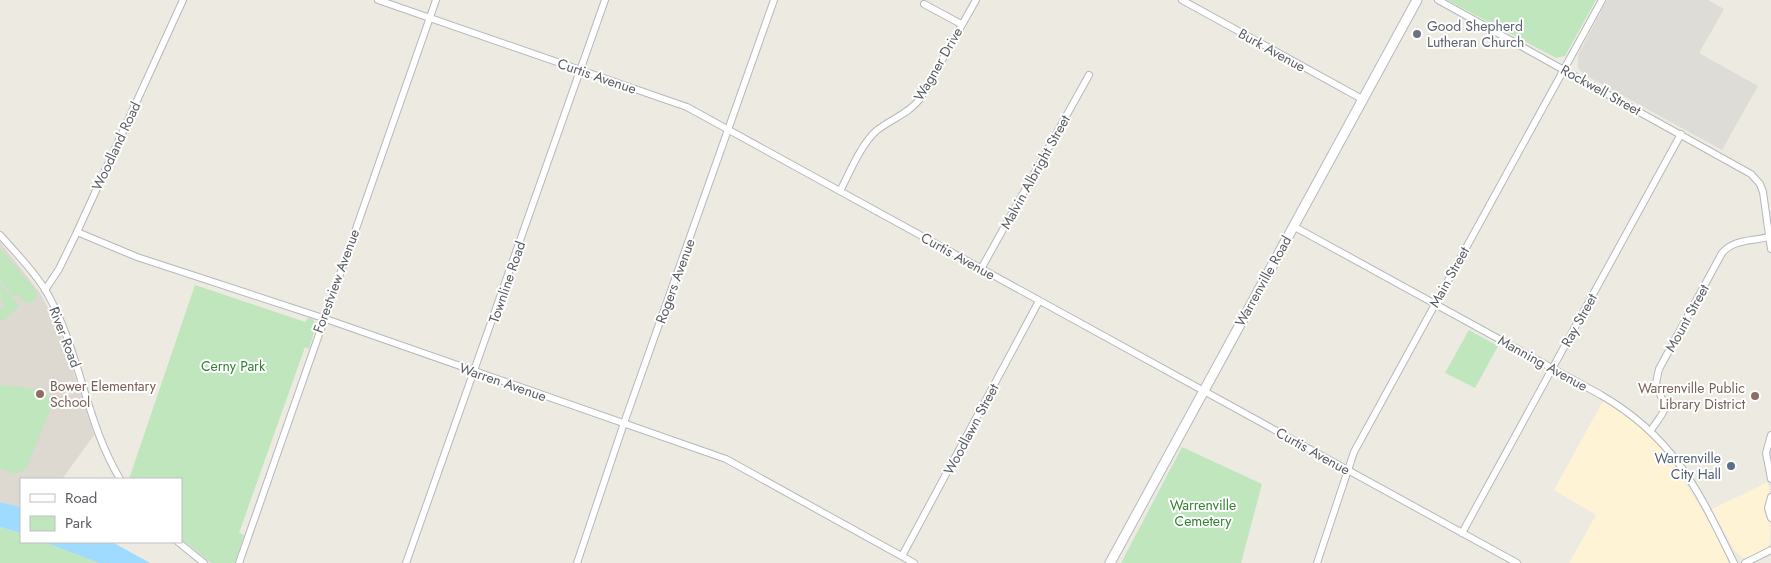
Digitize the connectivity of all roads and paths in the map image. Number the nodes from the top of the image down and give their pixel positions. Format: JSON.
{"nodes":[{"id":1,"x":183,"y":0,"type":"edge"},
{"id":2,"x":378,"y":0,"type":"edge"},
{"id":3,"x":436,"y":0,"type":"edge"},
{"id":4,"x":605,"y":0,"type":"edge"},
{"id":5,"x":774,"y":0,"type":"edge"},
{"id":6,"x":976,"y":0,"type":"edge"},
{"id":7,"x":1182,"y":0,"type":"edge"},
{"id":8,"x":1417,"y":0,"type":"edge"},
{"id":9,"x":1438,"y":0,"type":"edge"},
{"id":10,"x":1602,"y":0,"type":"edge"},
{"id":11,"x":924,"y":4,"type":"dead end"},
{"id":12,"x":430,"y":18,"type":"junction"},
{"id":13,"x":962,"y":24,"type":"junction"},
{"id":14,"x":1563,"y":69,"type":"junction"},
{"id":15,"x":581,"y":70,"type":"junction"},
{"id":16,"x":1090,"y":75,"type":"dead end"},
{"id":17,"x":1362,"y":100,"type":"junction"},
{"id":18,"x":729,"y":130,"type":"junction"},
{"id":19,"x":1681,"y":134,"type":"junction"},
{"id":20,"x":840,"y":191,"type":"junction"},
{"id":21,"x":1293,"y":226,"type":"junction"},
{"id":22,"x":77,"y":232,"type":"junction"},
{"id":23,"x":0,"y":234,"type":"edge"},
{"id":24,"x":1770,"y":237,"type":"edge"},
{"id":25,"x":1771,"y":248,"type":"edge"},
{"id":26,"x":981,"y":269,"type":"junction"},
{"id":27,"x":45,"y":290,"type":"junction"},
{"id":28,"x":1039,"y":301,"type":"junction"},
{"id":29,"x":1434,"y":304,"type":"junction"},
{"id":30,"x":323,"y":318,"type":"junction"},
{"id":31,"x":1552,"y":368,"type":"junction"},
{"id":32,"x":475,"y":372,"type":"junction"},
{"id":33,"x":1203,"y":391,"type":"junction"},
{"id":34,"x":624,"y":424,"type":"junction"},
{"id":35,"x":1651,"y":430,"type":"junction"},
{"id":36,"x":1771,"y":435,"type":"edge"},
{"id":37,"x":1347,"y":469,"type":"junction"},
{"id":38,"x":119,"y":478,"type":"edge"},
{"id":39,"x":1771,"y":479,"type":"edge"},
{"id":40,"x":1770,"y":501,"type":"edge"},
{"id":41,"x":1771,"y":518,"type":"edge"},
{"id":42,"x":1462,"y":533,"type":"junction"},
{"id":43,"x":179,"y":543,"type":"edge"},
{"id":44,"x":1771,"y":544,"type":"edge"},
{"id":45,"x":1770,"y":551,"type":"edge"},
{"id":46,"x":902,"y":556,"type":"junction"},
{"id":47,"x":204,"y":563,"type":"edge"},
{"id":48,"x":239,"y":563,"type":"edge"},
{"id":49,"x":406,"y":563,"type":"edge"},
{"id":50,"x":577,"y":563,"type":"edge"},
{"id":51,"x":914,"y":563,"type":"edge"},
{"id":52,"x":1110,"y":563,"type":"edge"},
{"id":53,"x":1316,"y":563,"type":"edge"},
{"id":54,"x":1517,"y":563,"type":"edge"},
{"id":55,"x":1734,"y":563,"type":"edge"},
{"id":56,"x":1745,"y":563,"type":"edge"}],
"edges":[{"from":1,"to":22,"type":"street","name":"Woodland Road"},
{"from":2,"to":12,"type":"street","name":"Curtis Avenue"},
{"from":3,"to":12,"type":"street","name":"Forestview Avenue"},
{"from":4,"to":15,"type":"street","name":"Townline Road"},
{"from":5,"to":18,"type":"street","name":"Rogers Avenue"},
{"from":6,"to":13,"type":"street","name":"Wagner Drive"},
{"from":7,"to":17,"type":"street","name":"Burk Avenue"},
{"from":8,"to":17,"type":"main road","name":"Warrenville Road"},
{"from":9,"to":14,"type":"street","name":"Rockwell Street"},
{"from":10,"to":14,"type":"street","name":"Main Street"},
{"from":11,"to":13,"type":"street"},
{"from":12,"to":15,"type":"street","name":"Curtis Avenue"},
{"from":12,"to":30,"type":"street","name":"Forestview Avenue"},
{"from":13,"to":20,"type":"street","name":"Wagner Drive"},
{"from":14,"to":19,"type":"street","name":"Rockwell Street"},
{"from":14,"to":29,"type":"street","name":"Main Street"},
{"from":15,"to":18,"type":"street","name":"Curtis Avenue"},
{"from":15,"to":32,"type":"street","name":"Townline Road"},
{"from":16,"to":26,"type":"street","name":"Malvin Albright Street"},
{"from":17,"to":21,"type":"main road","name":"Warrenville Road"},
{"from":18,"to":20,"type":"street","name":"Curtis Avenue"},
{"from":18,"to":34,"type":"street","name":"Rogers Avenue"},
{"from":19,"to":24,"type":"street","name":"Rockwell Street"},
{"from":19,"to":31,"type":"street","name":"Ray Street"},
{"from":20,"to":26,"type":"street","name":"Curtis Avenue"},
{"from":21,"to":29,"type":"street","name":"Manning Avenue"},
{"from":21,"to":33,"type":"main road","name":"Warrenville Road"},
{"from":22,"to":27,"type":"street","name":"Woodland Road"},
{"from":22,"to":30,"type":"street","name":"Warren Avenue"},
{"from":23,"to":27,"type":"street","name":"River Road"},
{"from":24,"to":25,"type":"street"},
{"from":24,"to":35,"type":"street","name":"Mount Street"},
{"from":26,"to":28,"type":"street","name":"Curtis Avenue"},
{"from":27,"to":38,"type":"street","name":"River Road"},
{"from":28,"to":33,"type":"street","name":"Curtis Avenue"},
{"from":28,"to":46,"type":"street","name":"Woodlawn Street"},
{"from":29,"to":31,"type":"street","name":"Manning Avenue"},
{"from":29,"to":37,"type":"street","name":"Main Street"},
{"from":30,"to":32,"type":"street","name":"Warren Avenue"},
{"from":30,"to":48,"type":"street","name":"Forestview Avenue"},
{"from":31,"to":35,"type":"street","name":"Manning Avenue"},
{"from":31,"to":42,"type":"street","name":"Ray Street"},
{"from":32,"to":34,"type":"street","name":"Warren Avenue"},
{"from":32,"to":49,"type":"street","name":"Townline Road"},
{"from":33,"to":37,"type":"street","name":"Curtis Avenue"},
{"from":33,"to":52,"type":"main road","name":"Warrenville Road"},
{"from":34,"to":46,"type":"street","name":"Warren Avenue"},
{"from":34,"to":50,"type":"street","name":"Rogers Avenue"},
{"from":35,"to":55,"type":"street","name":"Manning Avenue"},
{"from":36,"to":39,"type":"street"},
{"from":37,"to":42,"type":"street","name":"Curtis Avenue"},
{"from":37,"to":53,"type":"street","name":"Main Street"},
{"from":40,"to":41,"type":"street"},
{"from":42,"to":54,"type":"street","name":"Curtis Avenue"},
{"from":43,"to":47,"type":"street"},
{"from":44,"to":45,"type":"street"},
{"from":45,"to":56,"type":"street"},
{"from":46,"to":51,"type":"street","name":"Warren Avenue"}]}
